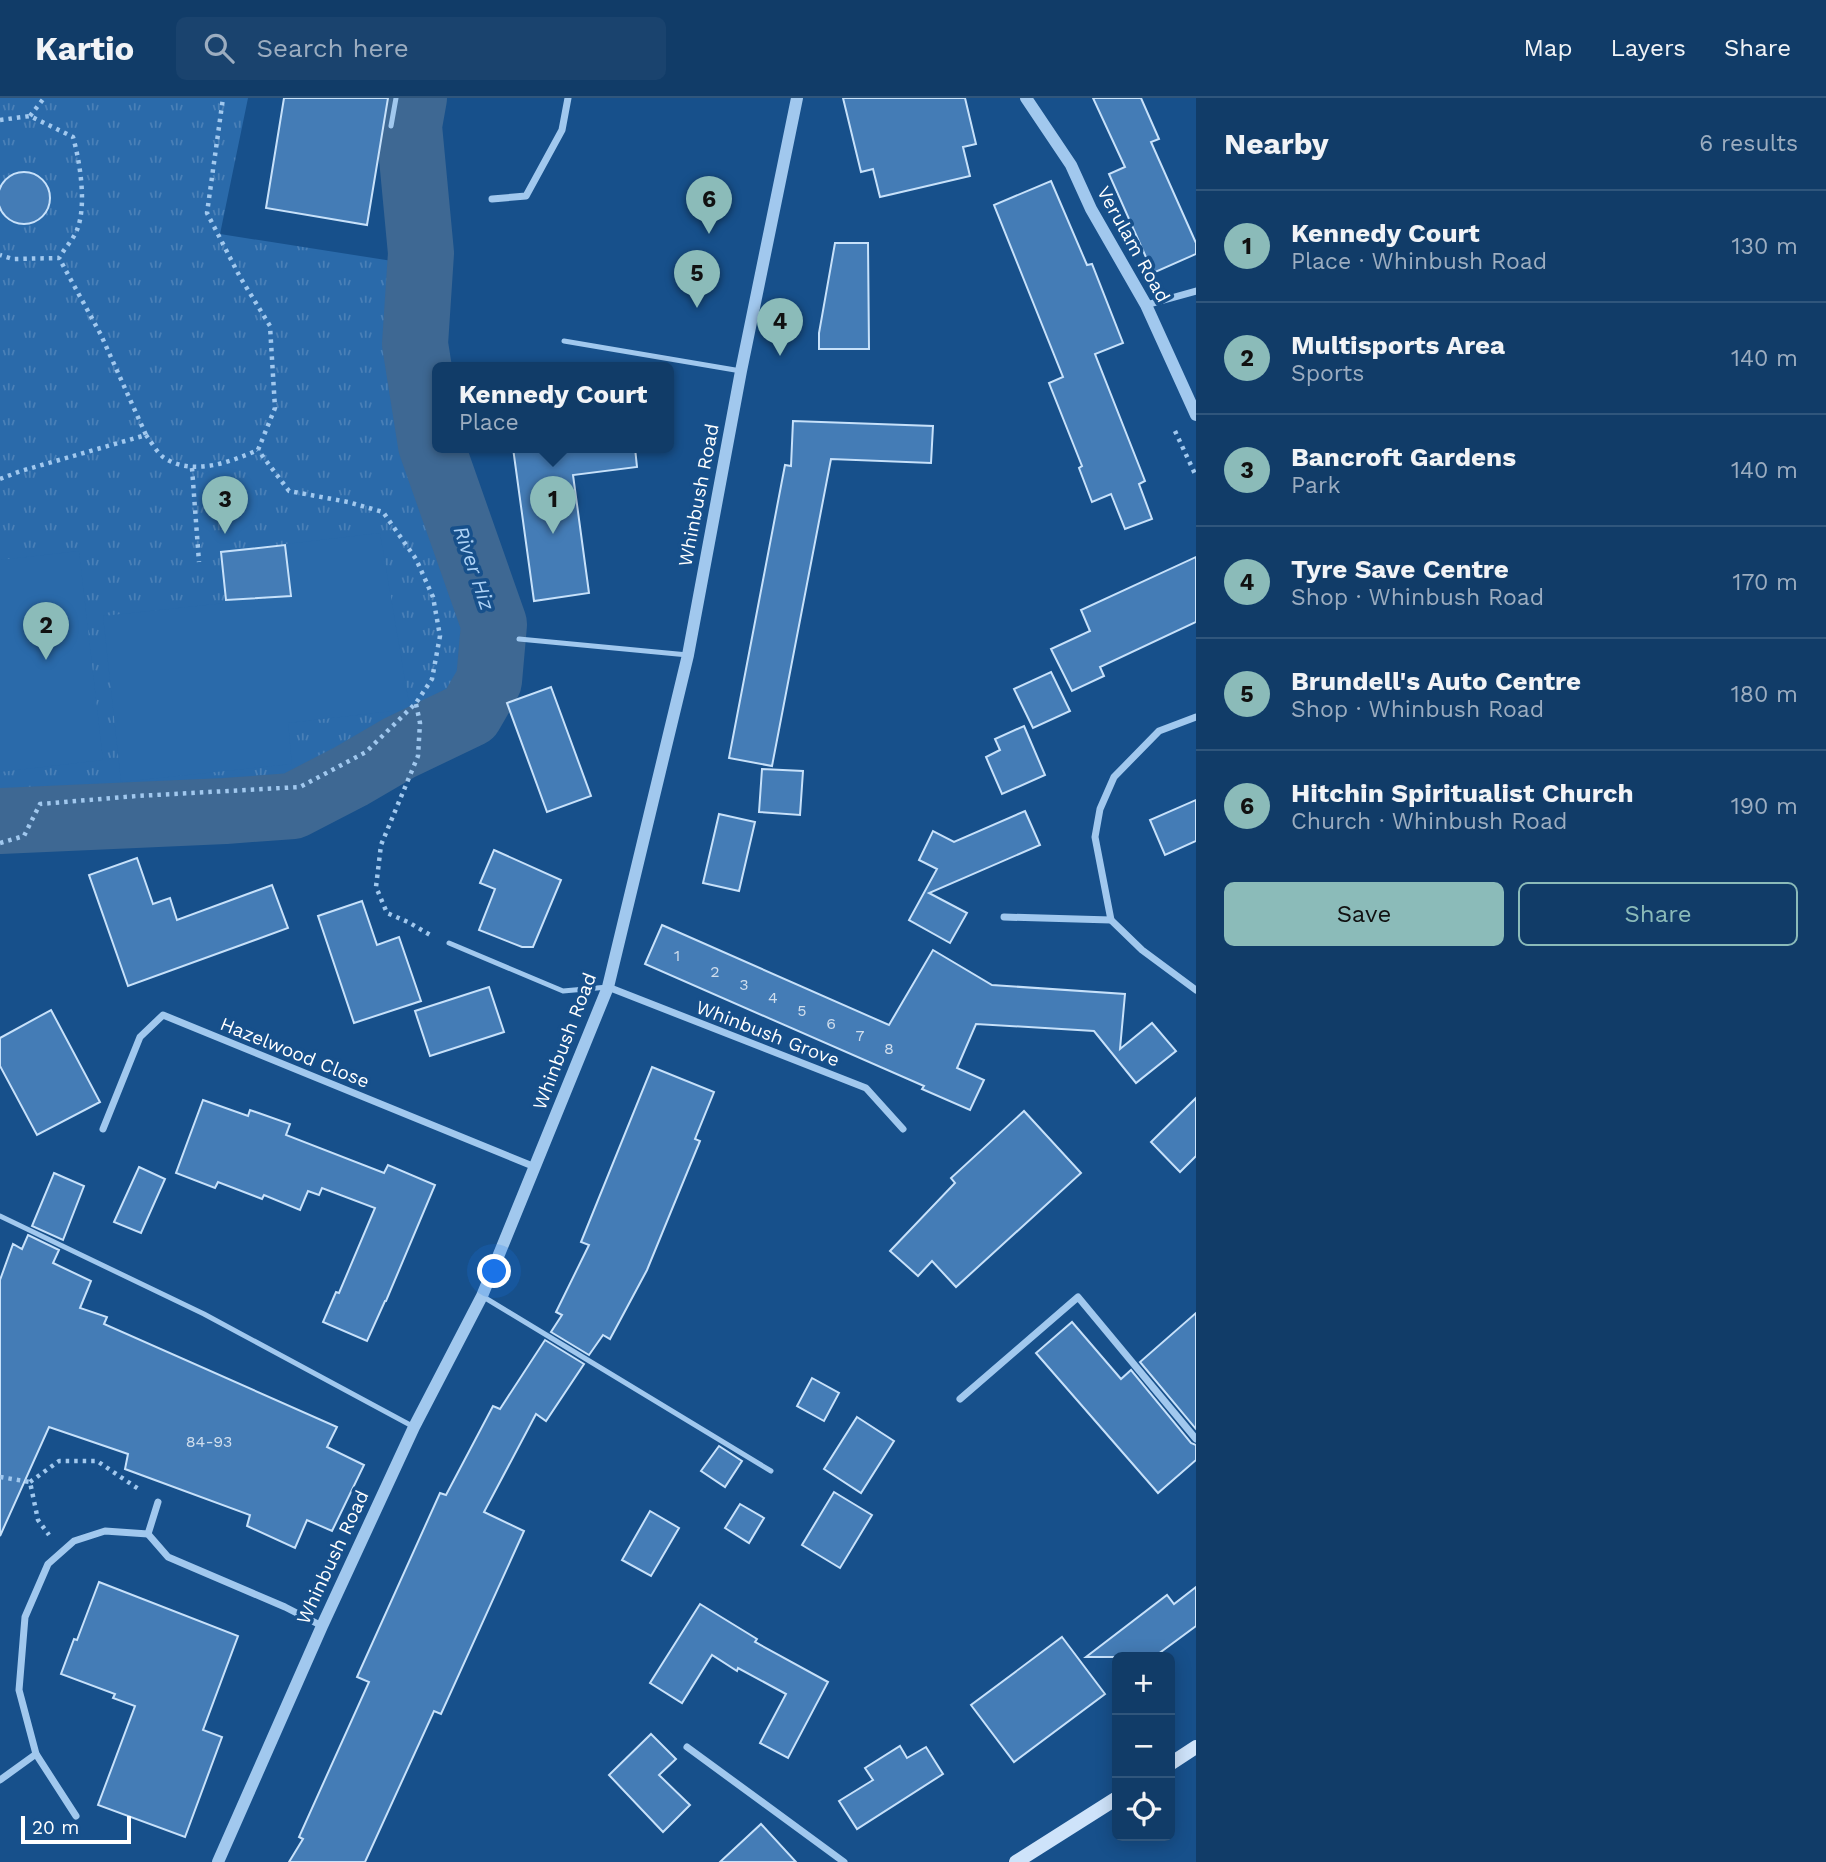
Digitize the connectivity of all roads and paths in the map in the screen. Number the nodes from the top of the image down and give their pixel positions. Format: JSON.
{"nodes":[{"id":1,"x":44,"y":98,"type":"edge"},
{"id":2,"x":223,"y":98,"type":"edge"},
{"id":3,"x":396,"y":98,"type":"edge"},
{"id":4,"x":568,"y":98,"type":"edge"},
{"id":5,"x":797,"y":98,"type":"edge"},
{"id":6,"x":1026,"y":98,"type":"edge"},
{"id":7,"x":30,"y":116,"type":"junction"},
{"id":8,"x":0,"y":120,"type":"edge"},
{"id":9,"x":391,"y":126,"type":"dead end"},
{"id":10,"x":492,"y":199,"type":"dead end"},
{"id":11,"x":0,"y":255,"type":"edge"},
{"id":12,"x":59,"y":258,"type":"junction"},
{"id":13,"x":1196,"y":291,"type":"edge"},
{"id":14,"x":1146,"y":305,"type":"junction"},
{"id":15,"x":564,"y":341,"type":"dead end"},
{"id":16,"x":741,"y":371,"type":"junction"},
{"id":17,"x":1196,"y":415,"type":"edge"},
{"id":18,"x":146,"y":435,"type":"junction"},
{"id":19,"x":258,"y":450,"type":"junction"},
{"id":20,"x":192,"y":468,"type":"junction"},
{"id":21,"x":0,"y":479,"type":"edge"},
{"id":22,"x":199,"y":562,"type":"dead end"},
{"id":23,"x":519,"y":639,"type":"dead end"},
{"id":24,"x":688,"y":655,"type":"junction"},
{"id":25,"x":416,"y":703,"type":"junction"},
{"id":26,"x":1196,"y":717,"type":"edge"},
{"id":27,"x":0,"y":843,"type":"edge"},
{"id":28,"x":1004,"y":916,"type":"dead end"},
{"id":29,"x":1111,"y":920,"type":"junction"},
{"id":30,"x":449,"y":943,"type":"joint"},
{"id":31,"x":608,"y":987,"type":"junction"},
{"id":32,"x":1196,"y":990,"type":"edge"},
{"id":33,"x":103,"y":1129,"type":"dead end"},
{"id":34,"x":903,"y":1129,"type":"dead end"},
{"id":35,"x":535,"y":1167,"type":"junction"},
{"id":36,"x":0,"y":1216,"type":"edge"},
{"id":37,"x":482,"y":1296,"type":"junction"},
{"id":38,"x":960,"y":1399,"type":"dead end"},
{"id":39,"x":414,"y":1427,"type":"junction"},
{"id":40,"x":1196,"y":1439,"type":"edge"},
{"id":41,"x":771,"y":1471,"type":"dead end"},
{"id":42,"x":0,"y":1477,"type":"edge"},
{"id":43,"x":30,"y":1482,"type":"junction"},
{"id":44,"x":158,"y":1502,"type":"joint"},
{"id":45,"x":148,"y":1534,"type":"junction"},
{"id":46,"x":61,"y":1553,"type":"junction"},
{"id":47,"x":321,"y":1626,"type":"junction"},
{"id":48,"x":687,"y":1746,"type":"dead end"},
{"id":49,"x":1196,"y":1747,"type":"edge"},
{"id":50,"x":36,"y":1755,"type":"junction"},
{"id":51,"x":1175,"y":1761,"type":"edge"},
{"id":52,"x":0,"y":1780,"type":"edge"},
{"id":53,"x":1112,"y":1801,"type":"edge"},
{"id":54,"x":76,"y":1816,"type":"dead end"},
{"id":55,"x":218,"y":1862,"type":"edge"},
{"id":56,"x":844,"y":1862,"type":"edge"},
{"id":57,"x":1016,"y":1862,"type":"edge"}],
"edges":[{"from":1,"to":7,"type":"path"},
{"from":2,"to":19,"type":"path"},
{"from":3,"to":9,"type":"lane"},
{"from":4,"to":10,"type":"street"},
{"from":5,"to":16,"type":"street","name":"Whinbush Road"},
{"from":6,"to":14,"type":"street","name":"Verulam Road"},
{"from":7,"to":8,"type":"path"},
{"from":7,"to":12,"type":"path"},
{"from":11,"to":12,"type":"path"},
{"from":12,"to":18,"type":"path"},
{"from":13,"to":14,"type":"street"},
{"from":14,"to":17,"type":"street","name":"Verulam Road"},
{"from":15,"to":16,"type":"lane"},
{"from":16,"to":24,"type":"street","name":"Whinbush Road"},
{"from":18,"to":20,"type":"path"},
{"from":18,"to":21,"type":"path"},
{"from":19,"to":20,"type":"path"},
{"from":19,"to":25,"type":"path"},
{"from":20,"to":22,"type":"path"},
{"from":23,"to":24,"type":"lane"},
{"from":24,"to":31,"type":"street","name":"Whinbush Road"},
{"from":25,"to":27,"type":"path"},
{"from":25,"to":30,"type":"path"},
{"from":26,"to":29,"type":"street"},
{"from":28,"to":29,"type":"street"},
{"from":29,"to":32,"type":"street"},
{"from":30,"to":31,"type":"lane"},
{"from":31,"to":34,"type":"street","name":"Whinbush Grove"},
{"from":31,"to":35,"type":"street","name":"Whinbush Road"},
{"from":33,"to":35,"type":"street","name":"Hazelwood Close"},
{"from":35,"to":37,"type":"street","name":"Whinbush Road"},
{"from":36,"to":39,"type":"lane"},
{"from":37,"to":39,"type":"street","name":"Whinbush Road"},
{"from":37,"to":41,"type":"lane"},
{"from":38,"to":40,"type":"street"},
{"from":39,"to":47,"type":"street","name":"Whinbush Road"},
{"from":42,"to":43,"type":"path"},
{"from":43,"to":44,"type":"path"},
{"from":43,"to":46,"type":"path"},
{"from":44,"to":45,"type":"street"},
{"from":45,"to":46,"type":"street"},
{"from":45,"to":47,"type":"street"},
{"from":46,"to":50,"type":"street"},
{"from":47,"to":55,"type":"street","name":"Whinbush Road"},
{"from":48,"to":56,"type":"street"},
{"from":49,"to":51,"type":"main road"},
{"from":50,"to":52,"type":"street"},
{"from":50,"to":54,"type":"street"},
{"from":53,"to":57,"type":"main road"}]}
